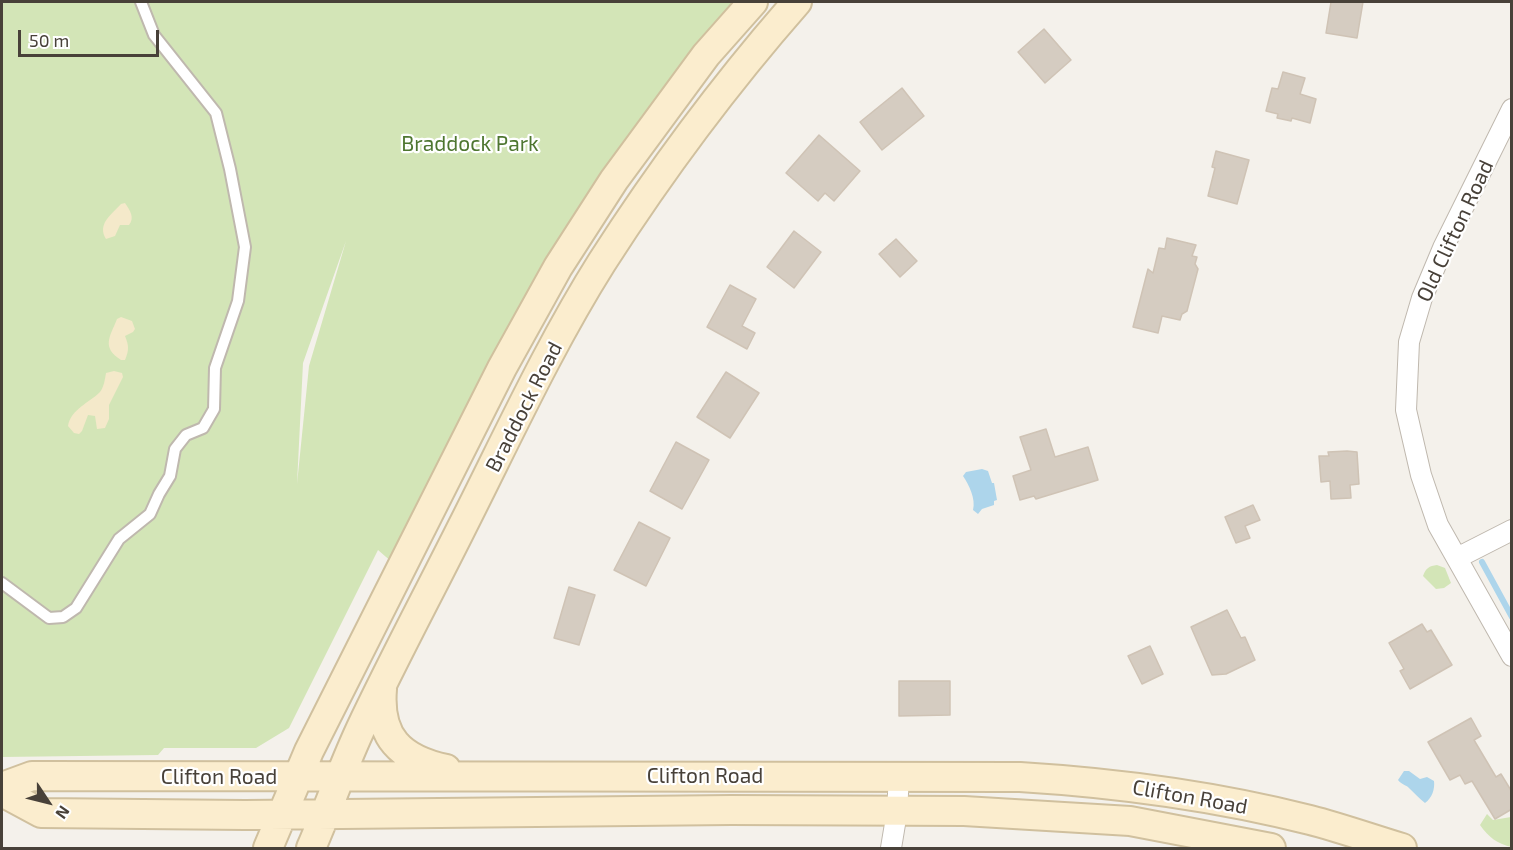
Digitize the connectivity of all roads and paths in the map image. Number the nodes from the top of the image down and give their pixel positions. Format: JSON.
{"nodes":[{"id":1,"x":141,"y":2,"type":"edge"},
{"id":2,"x":753,"y":2,"type":"edge"},
{"id":3,"x":797,"y":2,"type":"edge"},
{"id":4,"x":1512,"y":109,"type":"edge"},
{"id":5,"x":1512,"y":530,"type":"edge"},
{"id":6,"x":1457,"y":558,"type":"junction"},
{"id":7,"x":2,"y":583,"type":"edge"},
{"id":8,"x":1512,"y":656,"type":"edge"},
{"id":9,"x":382,"y":686,"type":"junction"},
{"id":10,"x":899,"y":775,"type":"junction"},
{"id":11,"x":341,"y":776,"type":"junction"},
{"id":12,"x":477,"y":776,"type":"junction"},
{"id":13,"x":297,"y":778,"type":"junction"},
{"id":14,"x":2,"y":787,"type":"edge"},
{"id":15,"x":2,"y":792,"type":"edge"},
{"id":16,"x":897,"y":812,"type":"junction"},
{"id":17,"x":283,"y":814,"type":"junction"},
{"id":18,"x":326,"y":814,"type":"junction"},
{"id":19,"x":268,"y":849,"type":"edge"},
{"id":20,"x":311,"y":849,"type":"edge"},
{"id":21,"x":891,"y":849,"type":"edge"},
{"id":22,"x":1271,"y":849,"type":"edge"},
{"id":23,"x":1402,"y":849,"type":"edge"}],
"edges":[{"from":1,"to":7,"type":"lane"},
{"from":2,"to":13,"type":"main road","name":"Braddock Road"},
{"from":3,"to":9,"type":"main road","name":"Braddock Road"},
{"from":4,"to":6,"type":"street","name":"Old Clifton Road"},
{"from":5,"to":6,"type":"street"},
{"from":6,"to":8,"type":"street","name":"Old Clifton Road"},
{"from":9,"to":11,"type":"main road","name":"Braddock Road"},
{"from":9,"to":12,"type":"main road"},
{"from":10,"to":12,"type":"main road","name":"Clifton Road"},
{"from":10,"to":16,"type":"street"},
{"from":10,"to":23,"type":"main road","name":"Clifton Road"},
{"from":11,"to":12,"type":"main road","name":"Clifton Road"},
{"from":11,"to":13,"type":"main road","name":"Clifton Road"},
{"from":11,"to":18,"type":"main road","name":"Braddock Road"},
{"from":13,"to":14,"type":"main road","name":"Clifton Road"},
{"from":13,"to":17,"type":"main road","name":"Braddock Road"},
{"from":15,"to":17,"type":"main road","name":"Clifton Road"},
{"from":16,"to":18,"type":"main road","name":"Clifton Road"},
{"from":16,"to":21,"type":"street"},
{"from":16,"to":22,"type":"main road","name":"Clifton Road"},
{"from":17,"to":18,"type":"main road","name":"Clifton Road"},
{"from":17,"to":19,"type":"main road","name":"Braddock Road"},
{"from":18,"to":20,"type":"main road","name":"Braddock Road"}]}
